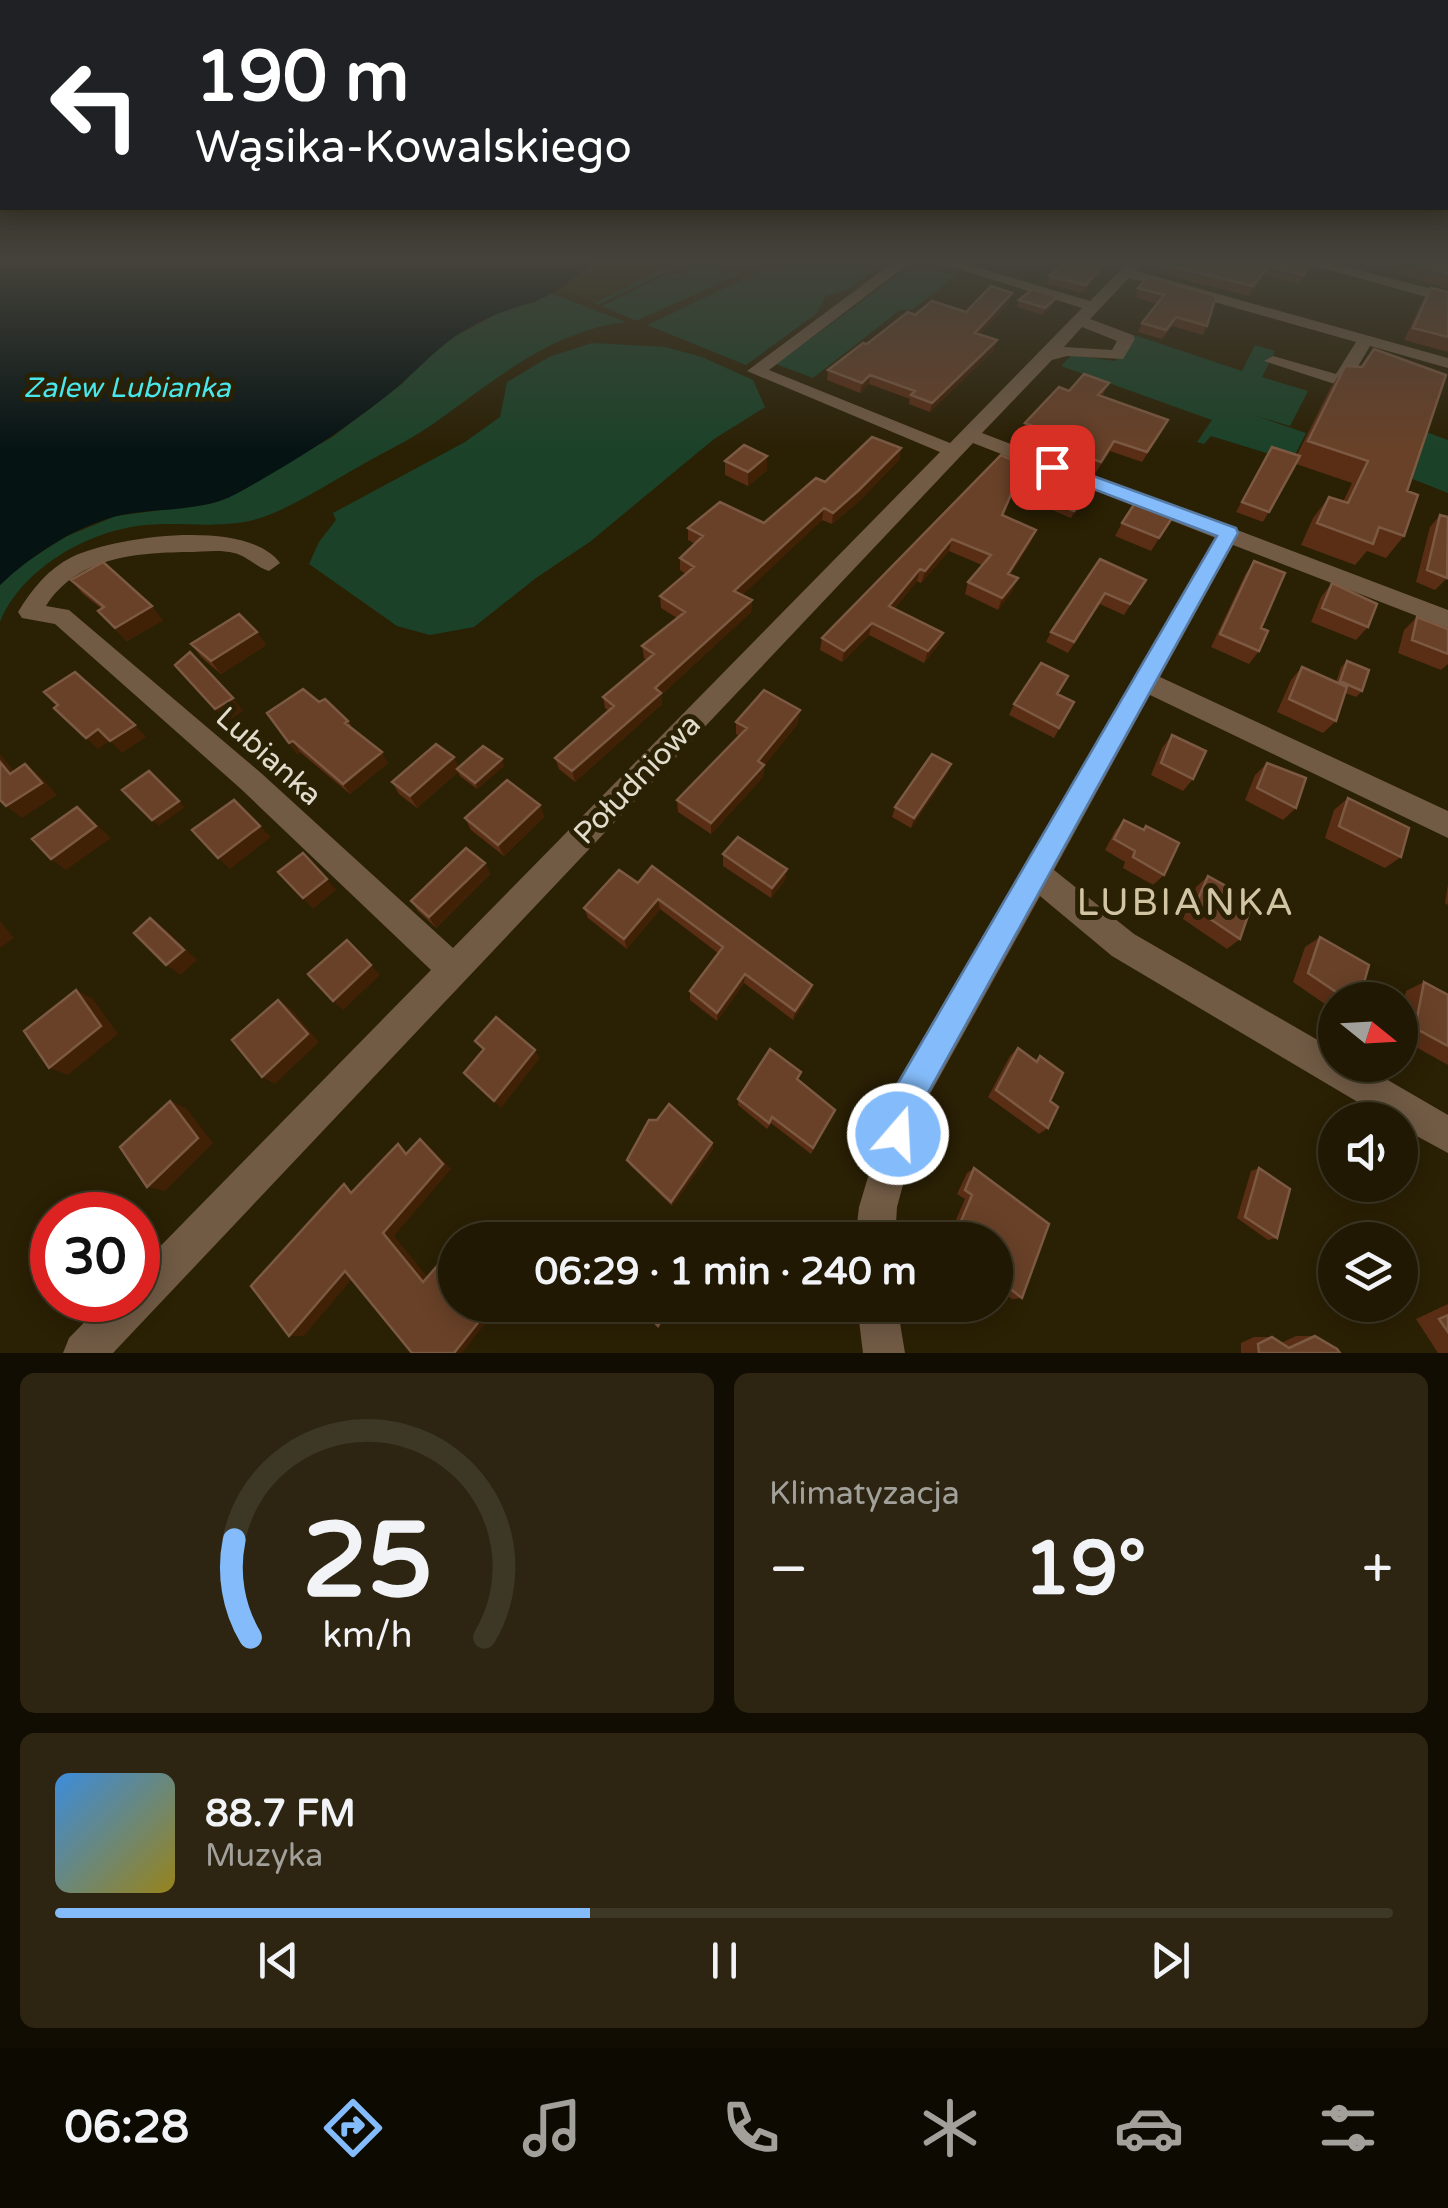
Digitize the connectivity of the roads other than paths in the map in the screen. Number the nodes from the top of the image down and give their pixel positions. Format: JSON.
{"nodes":[{"id":1,"x":820,"y":324,"type":"edge"},
{"id":2,"x":1078,"y":324,"type":"edge"},
{"id":3,"x":1086,"y":324,"type":"edge"},
{"id":4,"x":1315,"y":324,"type":"edge"},
{"id":5,"x":1366,"y":340,"type":"junction"},
{"id":6,"x":1047,"y":356,"type":"junction"},
{"id":7,"x":1274,"y":362,"type":"dead end"},
{"id":8,"x":1448,"y":364,"type":"edge"},
{"id":9,"x":961,"y":443,"type":"junction"},
{"id":10,"x":1229,"y":533,"type":"junction"},
{"id":11,"x":269,"y":563,"type":"dead end"},
{"id":12,"x":1448,"y":619,"type":"edge"},
{"id":13,"x":1143,"y":680,"type":"junction"},
{"id":14,"x":1448,"y":825,"type":"edge"},
{"id":15,"x":1037,"y":875,"type":"junction"},
{"id":16,"x":454,"y":969,"type":"junction"},
{"id":17,"x":1448,"y":1135,"type":"edge"},
{"id":18,"x":877,"y":1222,"type":"edge"},
{"id":19,"x":160,"y":1273,"type":"edge"},
{"id":20,"x":113,"y":1322,"type":"edge"},
{"id":21,"x":879,"y":1322,"type":"edge"},
{"id":22,"x":84,"y":1353,"type":"edge"},
{"id":23,"x":884,"y":1353,"type":"edge"}],
"edges":[{"from":1,"to":9,"type":"street"},
{"from":2,"to":6,"type":"street","name":"Południowa"},
{"from":3,"to":6,"type":"street"},
{"from":4,"to":5,"type":"street"},
{"from":5,"to":7,"type":"street"},
{"from":5,"to":8,"type":"street"},
{"from":6,"to":9,"type":"street","name":"Południowa"},
{"from":9,"to":10,"type":"street"},
{"from":9,"to":16,"type":"street","name":"Południowa"},
{"from":10,"to":12,"type":"street"},
{"from":10,"to":13,"type":"street"},
{"from":11,"to":16,"type":"street","name":"Lubianka"},
{"from":13,"to":14,"type":"street"},
{"from":13,"to":15,"type":"street"},
{"from":15,"to":17,"type":"street"},
{"from":15,"to":18,"type":"street"},
{"from":16,"to":19,"type":"street","name":"Południowa"},
{"from":20,"to":22,"type":"street","name":"Południowa"},
{"from":21,"to":23,"type":"street"}]}
